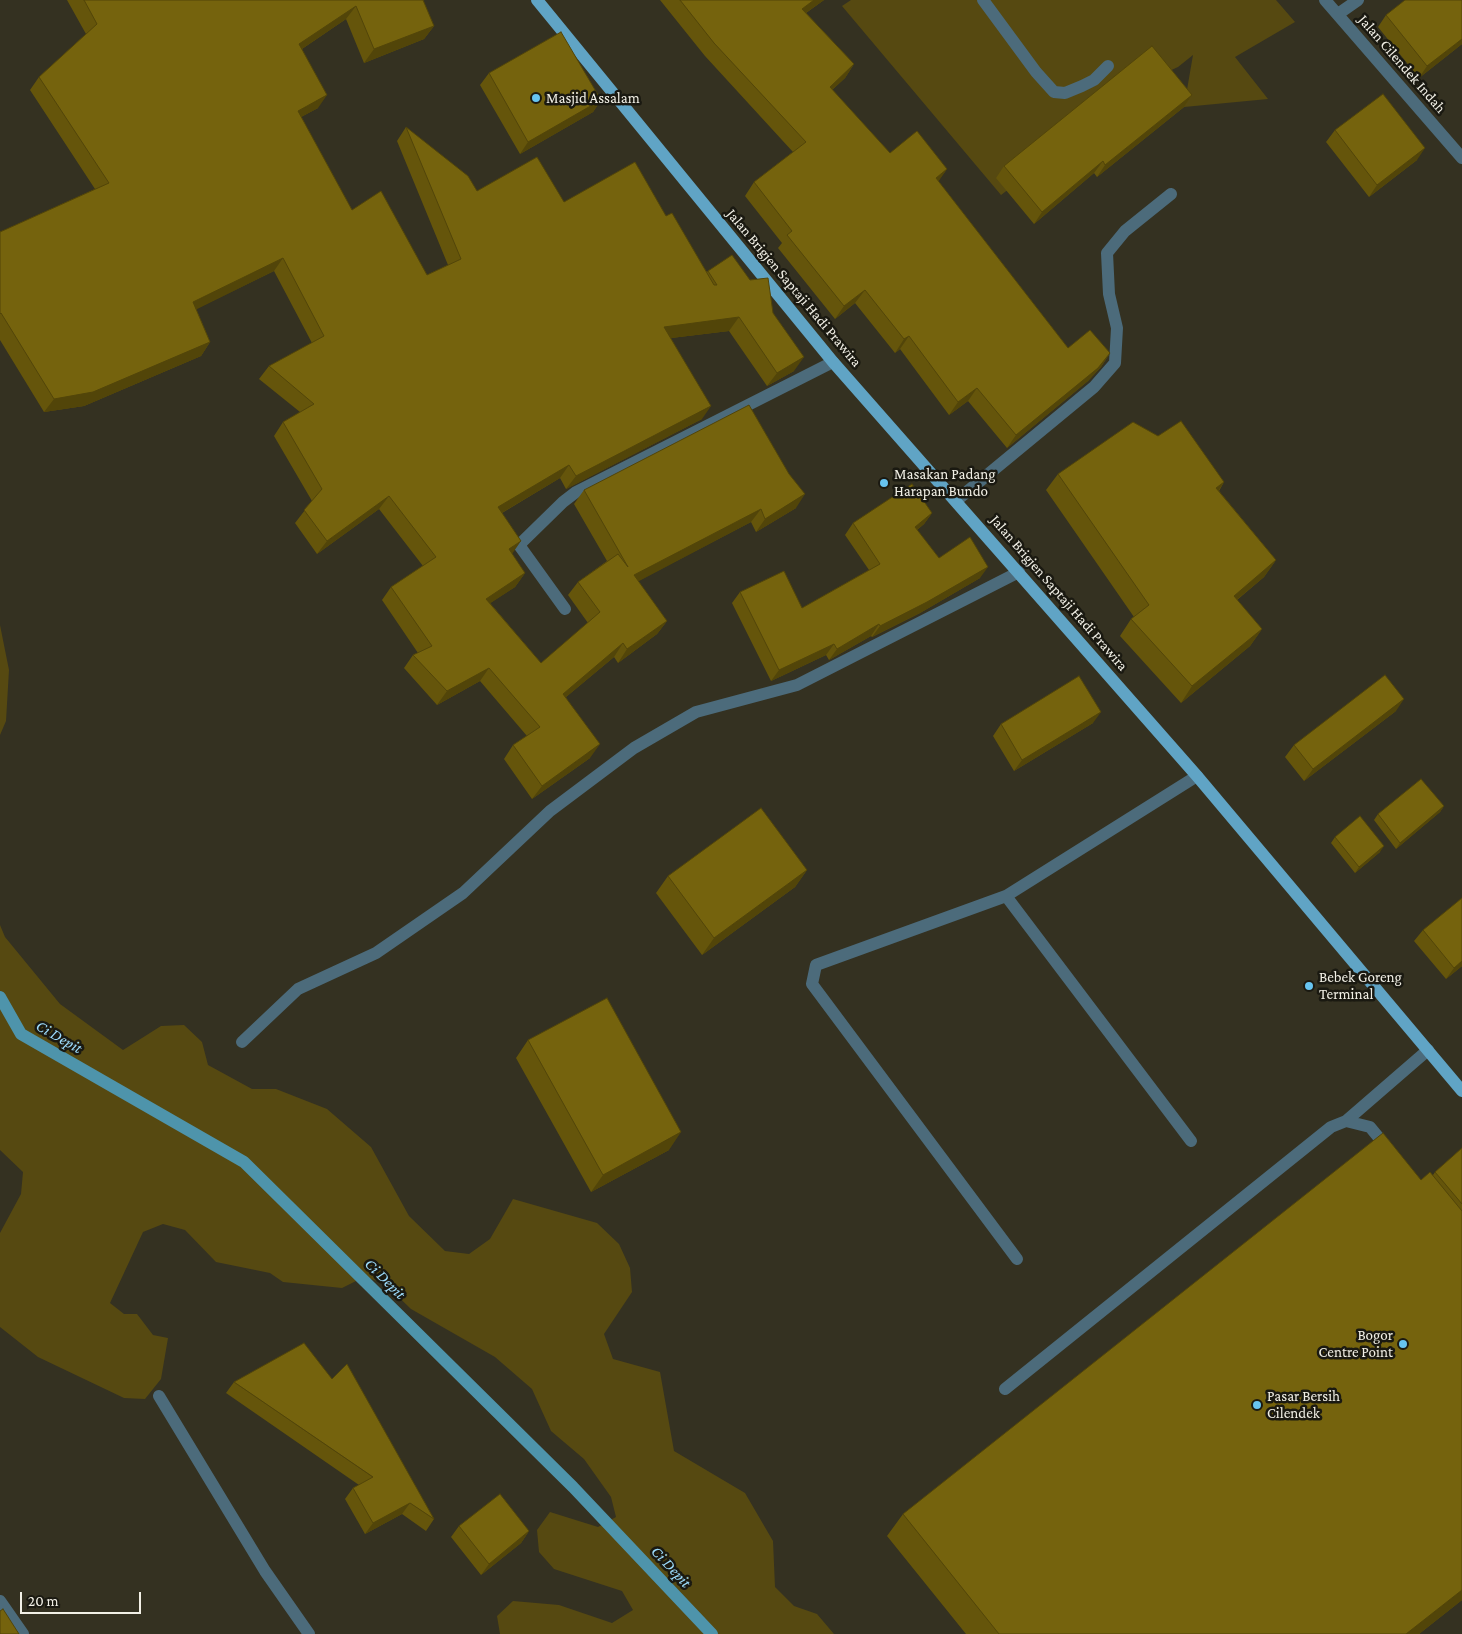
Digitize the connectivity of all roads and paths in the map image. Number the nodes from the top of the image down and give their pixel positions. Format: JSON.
{"nodes":[{"id":1,"x":537,"y":0,"type":"edge"},
{"id":2,"x":983,"y":0,"type":"edge"},
{"id":3,"x":1325,"y":0,"type":"edge"},
{"id":4,"x":1358,"y":0,"type":"edge"},
{"id":5,"x":1338,"y":14,"type":"junction"},
{"id":6,"x":1108,"y":66,"type":"dead end"},
{"id":7,"x":1462,"y":157,"type":"edge"},
{"id":8,"x":1170,"y":194,"type":"dead end"},
{"id":9,"x":832,"y":362,"type":"junction"},
{"id":10,"x":957,"y":500,"type":"junction"},
{"id":11,"x":1018,"y":572,"type":"junction"},
{"id":12,"x":566,"y":609,"type":"dead end"},
{"id":13,"x":1197,"y":776,"type":"junction"},
{"id":14,"x":1006,"y":896,"type":"junction"},
{"id":15,"x":242,"y":1042,"type":"dead end"},
{"id":16,"x":1428,"y":1050,"type":"junction"},
{"id":17,"x":1462,"y":1091,"type":"edge"},
{"id":18,"x":1346,"y":1121,"type":"junction"},
{"id":19,"x":1191,"y":1141,"type":"dead end"},
{"id":20,"x":1395,"y":1157,"type":"edge"},
{"id":21,"x":1017,"y":1259,"type":"dead end"},
{"id":22,"x":1005,"y":1388,"type":"dead end"},
{"id":23,"x":160,"y":1396,"type":"dead end"},
{"id":24,"x":0,"y":1601,"type":"edge"},
{"id":25,"x":24,"y":1634,"type":"edge"},
{"id":26,"x":309,"y":1634,"type":"edge"}],
"edges":[{"from":1,"to":9,"type":"main road","name":"Jalan Brigjen Saptaji Hadi Prawira"},
{"from":2,"to":6,"type":"street"},
{"from":3,"to":5,"type":"street","name":"Jalan Cilendek Indah"},
{"from":4,"to":5,"type":"street"},
{"from":5,"to":7,"type":"street","name":"Jalan Cilendek Indah"},
{"from":8,"to":10,"type":"street"},
{"from":9,"to":10,"type":"main road","name":"Jalan Brigjen Saptaji Hadi Prawira"},
{"from":9,"to":12,"type":"street"},
{"from":10,"to":11,"type":"main road","name":"Jalan Brigjen Saptaji Hadi Prawira"},
{"from":11,"to":13,"type":"main road","name":"Jalan Brigjen Saptaji Hadi Prawira"},
{"from":11,"to":15,"type":"street"},
{"from":13,"to":14,"type":"street"},
{"from":13,"to":16,"type":"main road","name":"Jalan Brigjen Saptaji Hadi Prawira"},
{"from":14,"to":19,"type":"street"},
{"from":14,"to":21,"type":"street"},
{"from":16,"to":17,"type":"main road","name":"Jalan Brigjen Saptaji Hadi Prawira"},
{"from":16,"to":18,"type":"street"},
{"from":18,"to":20,"type":"street"},
{"from":18,"to":22,"type":"street"},
{"from":23,"to":26,"type":"street"},
{"from":24,"to":25,"type":"street"}]}
